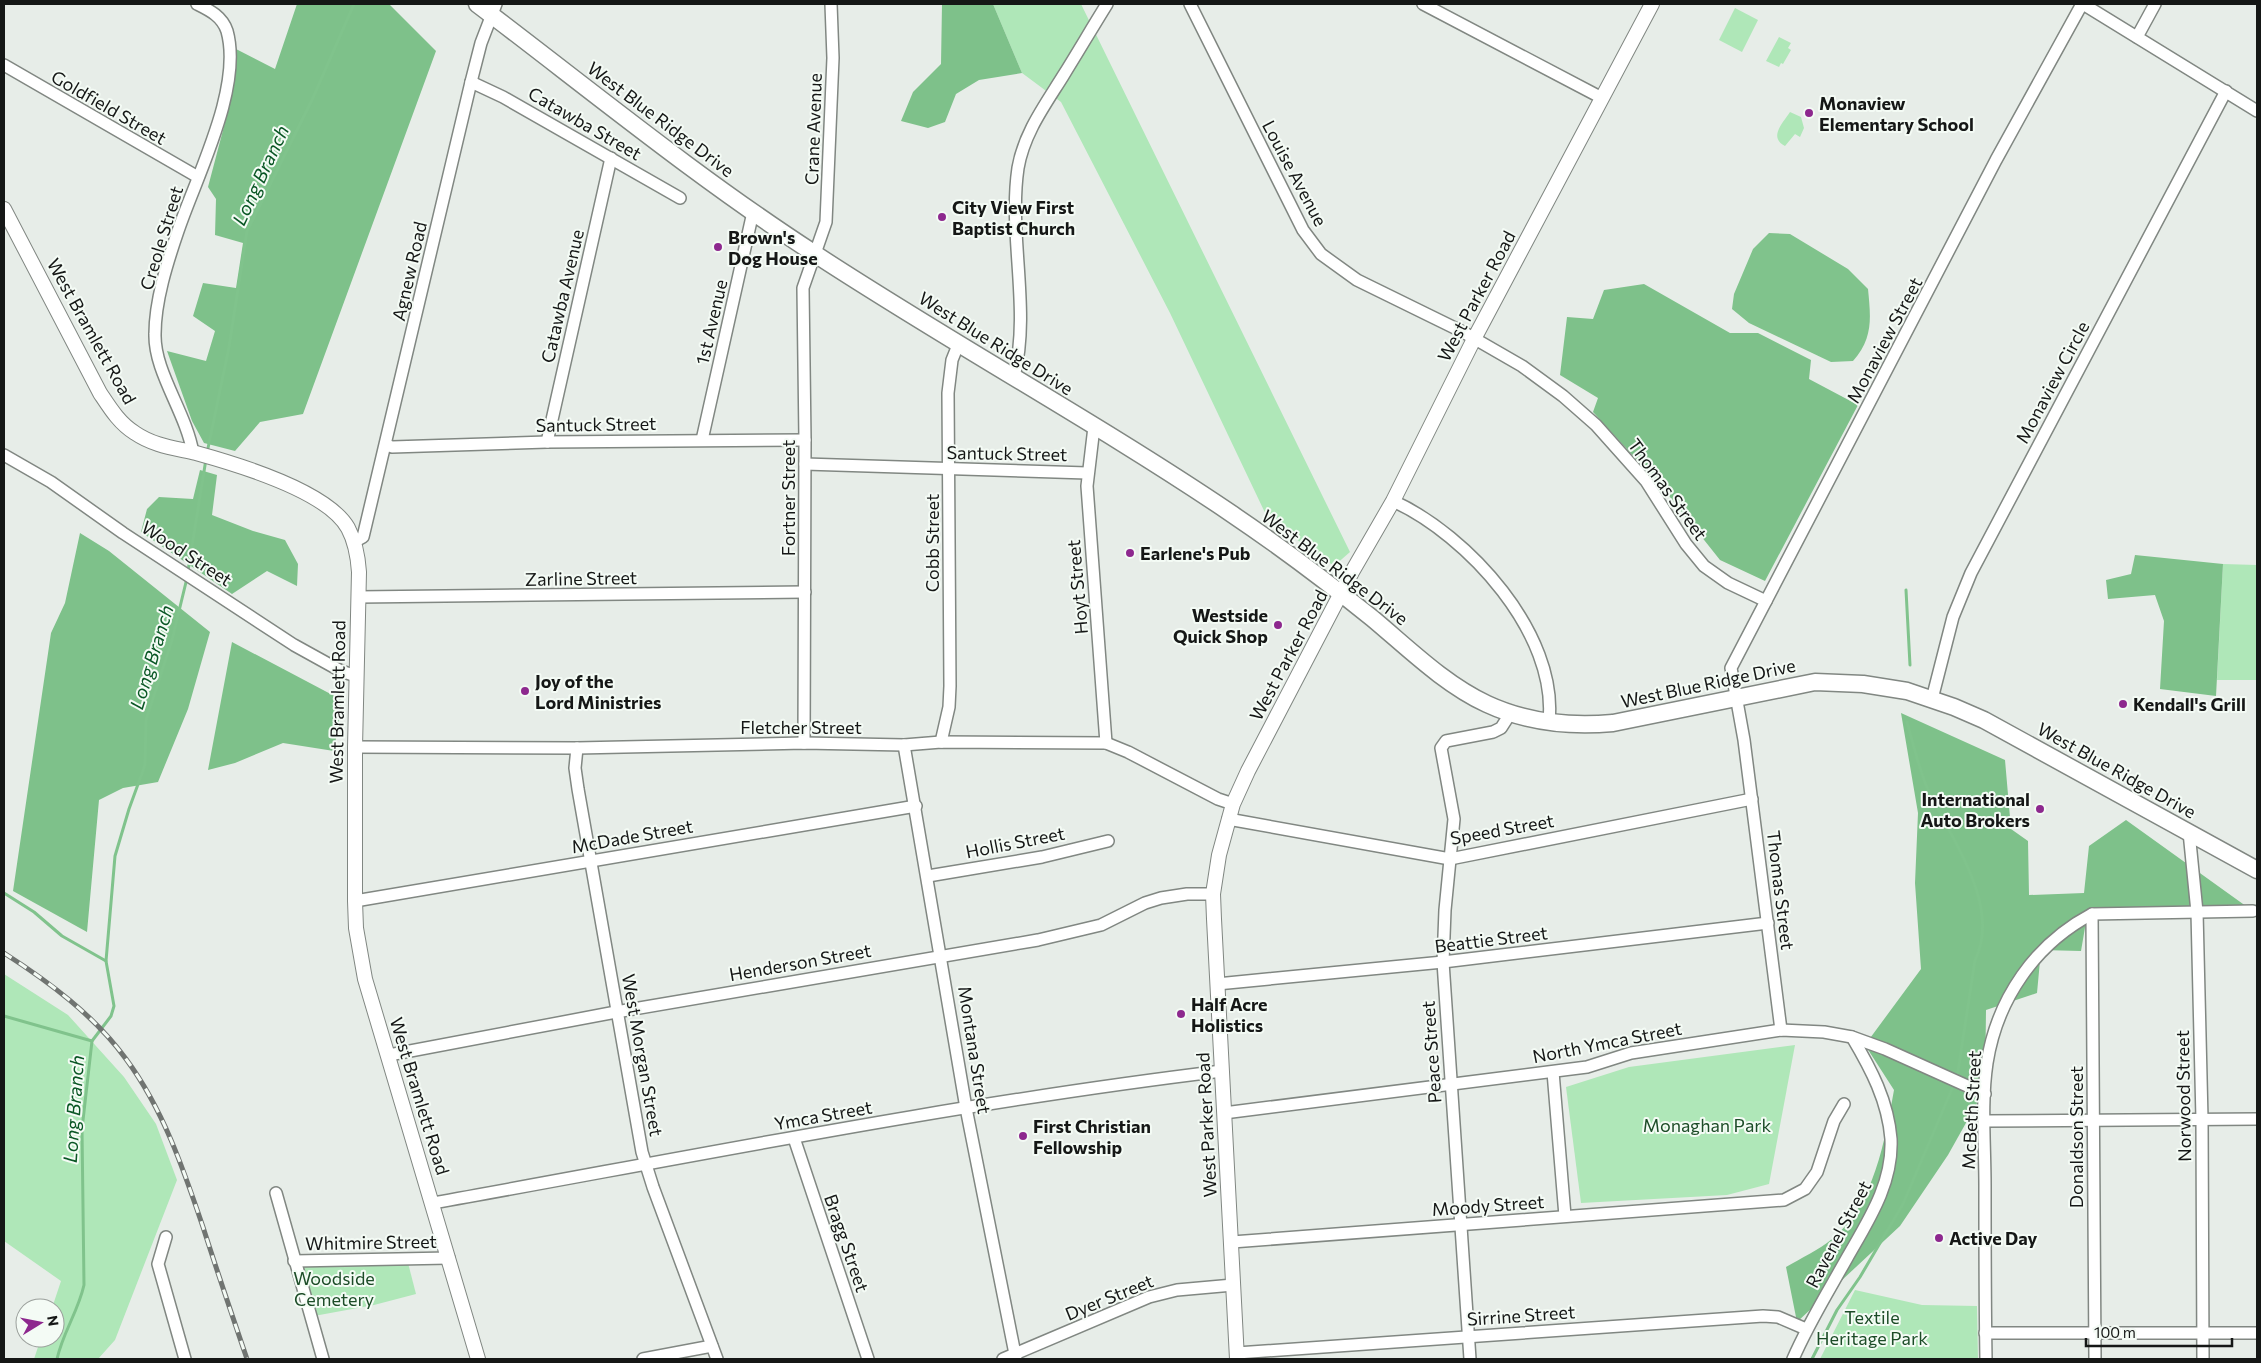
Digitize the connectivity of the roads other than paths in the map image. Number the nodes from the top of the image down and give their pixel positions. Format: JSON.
{"nodes":[{"id":1,"x":197,"y":4,"type":"edge"},
{"id":2,"x":477,"y":4,"type":"edge"},
{"id":3,"x":831,"y":4,"type":"edge"},
{"id":4,"x":1107,"y":4,"type":"edge"},
{"id":5,"x":1190,"y":4,"type":"edge"},
{"id":6,"x":1423,"y":4,"type":"edge"},
{"id":7,"x":1652,"y":4,"type":"edge"},
{"id":8,"x":2083,"y":4,"type":"edge"},
{"id":9,"x":2155,"y":4,"type":"edge"},
{"id":10,"x":493,"y":9,"type":"edge"},
{"id":11,"x":2137,"y":37,"type":"junction"},
{"id":12,"x":4,"y":65,"type":"edge"},
{"id":13,"x":471,"y":82,"type":"junction"},
{"id":14,"x":2226,"y":91,"type":"junction"},
{"id":15,"x":1602,"y":98,"type":"junction"},
{"id":16,"x":2257,"y":110,"type":"edge"},
{"id":17,"x":611,"y":158,"type":"junction"},
{"id":18,"x":198,"y":177,"type":"junction"},
{"id":19,"x":680,"y":198,"type":"dead end"},
{"id":20,"x":4,"y":209,"type":"edge"},
{"id":21,"x":753,"y":212,"type":"junction"},
{"id":22,"x":815,"y":254,"type":"junction"},
{"id":23,"x":1474,"y":339,"type":"junction"},
{"id":24,"x":958,"y":345,"type":"junction"},
{"id":25,"x":1014,"y":377,"type":"junction"},
{"id":26,"x":1094,"y":427,"type":"junction"},
{"id":27,"x":702,"y":440,"type":"junction"},
{"id":28,"x":805,"y":440,"type":"junction"},
{"id":29,"x":546,"y":442,"type":"junction"},
{"id":30,"x":387,"y":445,"type":"junction"},
{"id":31,"x":196,"y":454,"type":"junction"},
{"id":32,"x":4,"y":455,"type":"edge"},
{"id":33,"x":805,"y":464,"type":"junction"},
{"id":34,"x":948,"y":470,"type":"junction"},
{"id":35,"x":1087,"y":473,"type":"junction"},
{"id":36,"x":1393,"y":500,"type":"junction"},
{"id":37,"x":354,"y":542,"type":"junction"},
{"id":38,"x":805,"y":592,"type":"junction"},
{"id":39,"x":1342,"y":594,"type":"junction"},
{"id":40,"x":358,"y":597,"type":"junction"},
{"id":41,"x":1766,"y":601,"type":"junction"},
{"id":42,"x":356,"y":676,"type":"junction"},
{"id":43,"x":1737,"y":696,"type":"junction"},
{"id":44,"x":1932,"y":699,"type":"junction"},
{"id":45,"x":1510,"y":714,"type":"junction"},
{"id":46,"x":1549,"y":721,"type":"junction"},
{"id":47,"x":940,"y":742,"type":"junction"},
{"id":48,"x":1106,"y":743,"type":"junction"},
{"id":49,"x":804,"y":744,"type":"junction"},
{"id":50,"x":904,"y":745,"type":"junction"},
{"id":51,"x":354,"y":746,"type":"junction"},
{"id":52,"x":577,"y":748,"type":"junction"},
{"id":53,"x":1752,"y":798,"type":"junction"},
{"id":54,"x":1233,"y":804,"type":"junction"},
{"id":55,"x":916,"y":806,"type":"junction"},
{"id":56,"x":1228,"y":819,"type":"junction"},
{"id":57,"x":2189,"y":832,"type":"junction"},
{"id":58,"x":1108,"y":841,"type":"dead end"},
{"id":59,"x":1450,"y":859,"type":"junction"},
{"id":60,"x":590,"y":861,"type":"junction"},
{"id":61,"x":2257,"y":870,"type":"edge"},
{"id":62,"x":928,"y":876,"type":"junction"},
{"id":63,"x":1213,"y":894,"type":"junction"},
{"id":64,"x":355,"y":901,"type":"junction"},
{"id":65,"x":2197,"y":912,"type":"junction"},
{"id":66,"x":2253,"y":912,"type":"dead end"},
{"id":67,"x":2092,"y":914,"type":"junction"},
{"id":68,"x":1768,"y":923,"type":"junction"},
{"id":69,"x":942,"y":955,"type":"junction"},
{"id":70,"x":1443,"y":962,"type":"junction"},
{"id":71,"x":1217,"y":984,"type":"junction"},
{"id":72,"x":616,"y":1012,"type":"junction"},
{"id":73,"x":1781,"y":1030,"type":"junction"},
{"id":74,"x":1852,"y":1037,"type":"junction"},
{"id":75,"x":388,"y":1055,"type":"junction"},
{"id":76,"x":1222,"y":1071,"type":"junction"},
{"id":77,"x":1553,"y":1072,"type":"junction"},
{"id":78,"x":1451,"y":1086,"type":"junction"},
{"id":79,"x":1985,"y":1094,"type":"junction"},
{"id":80,"x":1844,"y":1104,"type":"dead end"},
{"id":81,"x":966,"y":1108,"type":"junction"},
{"id":82,"x":1224,"y":1113,"type":"junction"},
{"id":83,"x":2257,"y":1119,"type":"edge"},
{"id":84,"x":1985,"y":1120,"type":"junction"},
{"id":85,"x":2094,"y":1120,"type":"junction"},
{"id":86,"x":2202,"y":1120,"type":"junction"},
{"id":87,"x":794,"y":1138,"type":"junction"},
{"id":88,"x":646,"y":1165,"type":"junction"},
{"id":89,"x":276,"y":1193,"type":"dead end"},
{"id":90,"x":433,"y":1203,"type":"junction"},
{"id":91,"x":1565,"y":1216,"type":"junction"},
{"id":92,"x":1462,"y":1224,"type":"junction"},
{"id":93,"x":166,"y":1237,"type":"dead end"},
{"id":94,"x":1232,"y":1242,"type":"junction"},
{"id":95,"x":449,"y":1258,"type":"junction"},
{"id":96,"x":294,"y":1261,"type":"junction"},
{"id":97,"x":1233,"y":1284,"type":"junction"},
{"id":98,"x":1806,"y":1330,"type":"junction"},
{"id":99,"x":1986,"y":1333,"type":"junction"},
{"id":100,"x":2095,"y":1333,"type":"junction"},
{"id":101,"x":2203,"y":1333,"type":"junction"},
{"id":102,"x":2257,"y":1333,"type":"edge"},
{"id":103,"x":1469,"y":1336,"type":"junction"},
{"id":104,"x":712,"y":1346,"type":"junction"},
{"id":105,"x":1237,"y":1356,"type":"edge"},
{"id":106,"x":1016,"y":1357,"type":"edge"},
{"id":107,"x":185,"y":1359,"type":"edge"},
{"id":108,"x":322,"y":1359,"type":"edge"},
{"id":109,"x":478,"y":1359,"type":"edge"},
{"id":110,"x":643,"y":1359,"type":"edge"},
{"id":111,"x":716,"y":1359,"type":"edge"},
{"id":112,"x":868,"y":1359,"type":"edge"},
{"id":113,"x":1003,"y":1359,"type":"edge"},
{"id":114,"x":1470,"y":1359,"type":"edge"},
{"id":115,"x":1793,"y":1359,"type":"edge"},
{"id":116,"x":1986,"y":1359,"type":"edge"},
{"id":117,"x":2095,"y":1359,"type":"edge"},
{"id":118,"x":2203,"y":1359,"type":"edge"}],
"edges":[{"from":1,"to":18,"type":"street","name":"Creole Street"},
{"from":2,"to":10,"type":"main road","name":"West Blue Ridge Drive"},
{"from":3,"to":22,"type":"street","name":"Crane Avenue"},
{"from":4,"to":25,"type":"street"},
{"from":5,"to":23,"type":"street","name":"Louise Avenue"},
{"from":6,"to":15,"type":"street"},
{"from":7,"to":15,"type":"street","name":"West Parker Road"},
{"from":8,"to":11,"type":"street"},
{"from":8,"to":41,"type":"street","name":"Monaview Street"},
{"from":9,"to":11,"type":"street"},
{"from":10,"to":13,"type":"street","name":"Agnew Road"},
{"from":10,"to":21,"type":"main road","name":"West Blue Ridge Drive"},
{"from":11,"to":14,"type":"street"},
{"from":12,"to":18,"type":"street","name":"Goldfield Street"},
{"from":13,"to":17,"type":"street","name":"Catawba Street"},
{"from":13,"to":30,"type":"street","name":"Agnew Road"},
{"from":14,"to":16,"type":"street"},
{"from":14,"to":44,"type":"street","name":"Monaview Circle"},
{"from":15,"to":23,"type":"street","name":"West Parker Road"},
{"from":17,"to":19,"type":"street","name":"Catawba Street"},
{"from":17,"to":29,"type":"street","name":"Catawba Avenue"},
{"from":18,"to":31,"type":"street","name":"Creole Street"},
{"from":20,"to":31,"type":"street","name":"West Bramlett Road"},
{"from":21,"to":22,"type":"main road","name":"West Blue Ridge Drive"},
{"from":21,"to":27,"type":"street","name":"1st Avenue"},
{"from":22,"to":24,"type":"main road","name":"West Blue Ridge Drive"},
{"from":22,"to":28,"type":"street","name":"Fortner Street"},
{"from":23,"to":36,"type":"street","name":"West Parker Road"},
{"from":23,"to":41,"type":"street","name":"Thomas Street"},
{"from":24,"to":25,"type":"main road","name":"West Blue Ridge Drive"},
{"from":24,"to":34,"type":"street","name":"Cobb Street"},
{"from":25,"to":26,"type":"main road","name":"West Blue Ridge Drive"},
{"from":26,"to":35,"type":"street","name":"Hoyt Street"},
{"from":26,"to":39,"type":"main road","name":"West Blue Ridge Drive"},
{"from":27,"to":28,"type":"street","name":"Santuck Street"},
{"from":27,"to":29,"type":"street","name":"Santuck Street"},
{"from":28,"to":33,"type":"street","name":"Fortner Street"},
{"from":29,"to":30,"type":"street","name":"Santuck Street"},
{"from":30,"to":37,"type":"street","name":"Agnew Road"},
{"from":31,"to":37,"type":"street","name":"West Bramlett Road"},
{"from":32,"to":42,"type":"street","name":"Wood Street"},
{"from":33,"to":34,"type":"street","name":"Santuck Street"},
{"from":33,"to":38,"type":"street","name":"Fortner Street"},
{"from":34,"to":35,"type":"street","name":"Santuck Street"},
{"from":34,"to":47,"type":"street","name":"Cobb Street"},
{"from":35,"to":48,"type":"street","name":"Hoyt Street"},
{"from":36,"to":39,"type":"street","name":"West Parker Road"},
{"from":36,"to":46,"type":"street"},
{"from":37,"to":40,"type":"street","name":"West Bramlett Road"},
{"from":38,"to":40,"type":"street","name":"Zarline Street"},
{"from":38,"to":49,"type":"street","name":"Fortner Street"},
{"from":39,"to":45,"type":"main road","name":"West Blue Ridge Drive"},
{"from":39,"to":54,"type":"street","name":"West Parker Road"},
{"from":40,"to":42,"type":"street","name":"West Bramlett Road"},
{"from":41,"to":43,"type":"street","name":"Monaview Street"},
{"from":42,"to":51,"type":"street","name":"West Bramlett Road"},
{"from":43,"to":44,"type":"main road","name":"West Blue Ridge Drive"},
{"from":43,"to":46,"type":"main road","name":"West Blue Ridge Drive"},
{"from":43,"to":53,"type":"street","name":"Thomas Street"},
{"from":44,"to":57,"type":"main road","name":"West Blue Ridge Drive"},
{"from":45,"to":46,"type":"main road","name":"West Blue Ridge Drive"},
{"from":45,"to":59,"type":"street","name":"Peace Street"},
{"from":47,"to":48,"type":"street","name":"Fletcher Street"},
{"from":47,"to":50,"type":"street","name":"Fletcher Street"},
{"from":48,"to":54,"type":"street","name":"Fletcher Street"},
{"from":49,"to":50,"type":"street","name":"Fletcher Street"},
{"from":49,"to":52,"type":"street","name":"Fletcher Street"},
{"from":50,"to":55,"type":"street","name":"Montana Street"},
{"from":51,"to":52,"type":"street","name":"Fletcher Street"},
{"from":51,"to":64,"type":"street","name":"West Bramlett Road"},
{"from":52,"to":60,"type":"street","name":"West Morgan Street"},
{"from":53,"to":59,"type":"street","name":"Speed Street"},
{"from":53,"to":68,"type":"street","name":"Thomas Street"},
{"from":54,"to":56,"type":"street","name":"West Parker Road"},
{"from":55,"to":60,"type":"street","name":"McDade Street"},
{"from":55,"to":62,"type":"street","name":"Montana Street"},
{"from":56,"to":59,"type":"street","name":"Speed Street"},
{"from":56,"to":63,"type":"street","name":"West Parker Road"},
{"from":57,"to":61,"type":"main road","name":"West Blue Ridge Drive"},
{"from":57,"to":65,"type":"street","name":"Norwood Street"},
{"from":58,"to":62,"type":"street","name":"Hollis Street"},
{"from":59,"to":70,"type":"street","name":"Peace Street"},
{"from":60,"to":64,"type":"street","name":"McDade Street"},
{"from":60,"to":72,"type":"street","name":"West Morgan Street"},
{"from":62,"to":69,"type":"street","name":"Montana Street"},
{"from":63,"to":69,"type":"street","name":"Henderson Street"},
{"from":63,"to":71,"type":"street","name":"West Parker Road"},
{"from":64,"to":75,"type":"street","name":"West Bramlett Road"},
{"from":65,"to":66,"type":"street","name":"McBeth Street"},
{"from":65,"to":67,"type":"street","name":"McBeth Street"},
{"from":65,"to":86,"type":"street","name":"Norwood Street"},
{"from":67,"to":79,"type":"street","name":"McBeth Street"},
{"from":67,"to":85,"type":"street","name":"Donaldson Street"},
{"from":68,"to":70,"type":"street","name":"Beattie Street"},
{"from":68,"to":73,"type":"street","name":"Thomas Street"},
{"from":69,"to":72,"type":"street","name":"Henderson Street"},
{"from":69,"to":81,"type":"street","name":"Montana Street"},
{"from":70,"to":71,"type":"street","name":"Beattie Street"},
{"from":70,"to":78,"type":"street","name":"Peace Street"},
{"from":71,"to":76,"type":"street","name":"West Parker Road"},
{"from":72,"to":75,"type":"street","name":"Henderson Street"},
{"from":72,"to":88,"type":"street","name":"West Morgan Street"},
{"from":73,"to":74,"type":"street","name":"North Ymca Street"},
{"from":73,"to":77,"type":"street","name":"North Ymca Street"},
{"from":74,"to":79,"type":"street","name":"North Ymca Street"},
{"from":74,"to":98,"type":"street","name":"Ravenel Street"},
{"from":75,"to":90,"type":"street","name":"West Bramlett Road"},
{"from":76,"to":81,"type":"street","name":"Ymca Street"},
{"from":76,"to":82,"type":"street","name":"West Parker Road"},
{"from":77,"to":78,"type":"street","name":"North Ymca Street"},
{"from":77,"to":91,"type":"street"},
{"from":78,"to":82,"type":"street","name":"North Ymca Street"},
{"from":78,"to":92,"type":"street","name":"Peace Street"},
{"from":79,"to":84,"type":"street","name":"McBeth Street"},
{"from":80,"to":91,"type":"street","name":"Moody Street"},
{"from":81,"to":87,"type":"street","name":"Ymca Street"},
{"from":81,"to":106,"type":"street","name":"Montana Street"},
{"from":82,"to":94,"type":"street","name":"West Parker Road"},
{"from":83,"to":86,"type":"street"},
{"from":84,"to":85,"type":"street"},
{"from":84,"to":99,"type":"street","name":"McBeth Street"},
{"from":85,"to":86,"type":"street"},
{"from":85,"to":100,"type":"street","name":"Donaldson Street"},
{"from":86,"to":101,"type":"street","name":"Norwood Street"},
{"from":87,"to":88,"type":"street","name":"Ymca Street"},
{"from":87,"to":112,"type":"street","name":"Bragg Street"},
{"from":88,"to":90,"type":"street","name":"Ymca Street"},
{"from":88,"to":104,"type":"street","name":"West Morgan Street"},
{"from":89,"to":96,"type":"street"},
{"from":90,"to":95,"type":"street","name":"West Bramlett Road"},
{"from":91,"to":92,"type":"street","name":"Moody Street"},
{"from":92,"to":94,"type":"street","name":"Moody Street"},
{"from":92,"to":103,"type":"street","name":"Peace Street"},
{"from":93,"to":107,"type":"street"},
{"from":94,"to":97,"type":"street","name":"West Parker Road"},
{"from":95,"to":96,"type":"street","name":"Whitmire Street"},
{"from":95,"to":109,"type":"street","name":"West Bramlett Road"},
{"from":96,"to":108,"type":"street"},
{"from":97,"to":105,"type":"street","name":"West Parker Road"},
{"from":97,"to":106,"type":"street","name":"Dyer Street"},
{"from":98,"to":103,"type":"street","name":"Sirrine Street"},
{"from":98,"to":115,"type":"street","name":"Ravenel Street"},
{"from":99,"to":100,"type":"street"},
{"from":99,"to":116,"type":"street","name":"McBeth Street"},
{"from":100,"to":101,"type":"street"},
{"from":100,"to":117,"type":"street","name":"Donaldson Street"},
{"from":101,"to":102,"type":"street"},
{"from":101,"to":118,"type":"street","name":"Norwood Street"},
{"from":103,"to":105,"type":"street","name":"Sirrine Street"},
{"from":103,"to":114,"type":"street","name":"Peace Street"},
{"from":104,"to":110,"type":"street"},
{"from":104,"to":111,"type":"street","name":"West Morgan Street"},
{"from":106,"to":113,"type":"street","name":"Dyer Street"}]}
